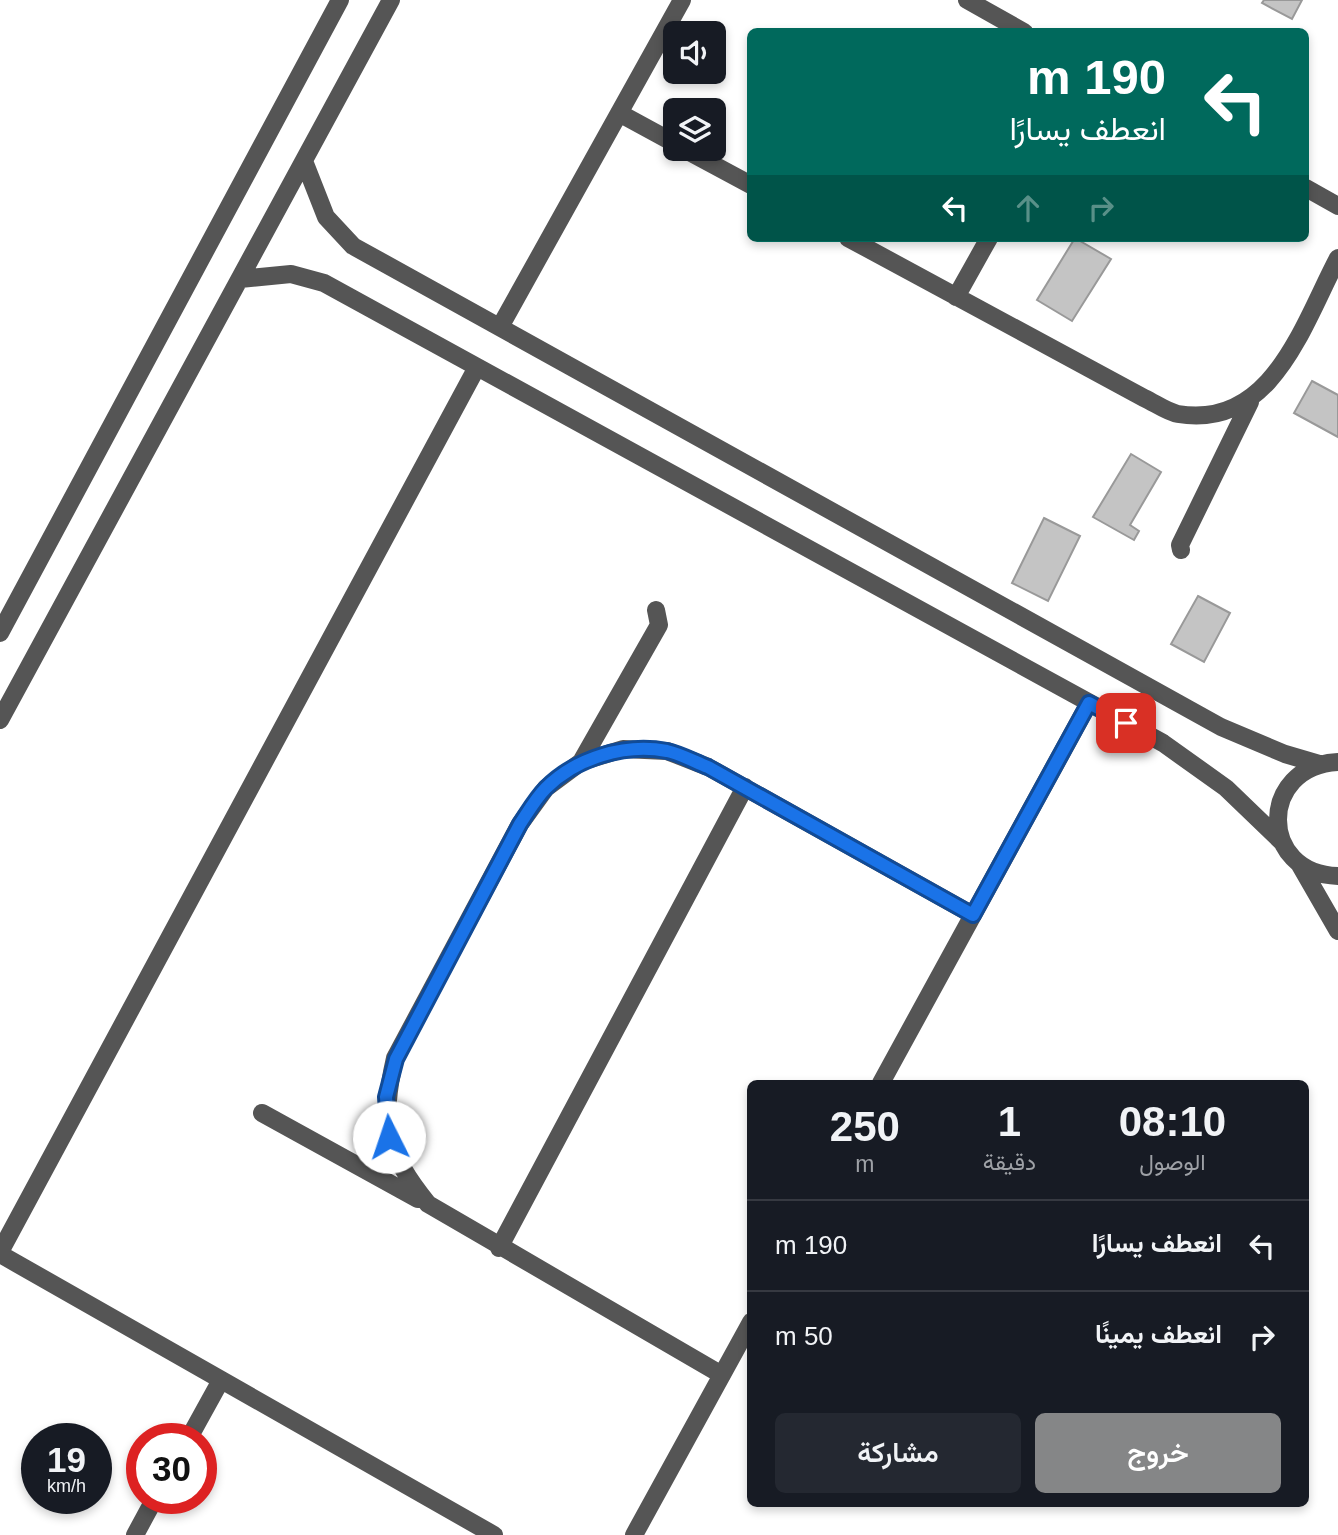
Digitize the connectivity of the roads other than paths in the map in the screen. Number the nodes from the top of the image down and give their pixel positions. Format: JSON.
{"nodes":[{"id":1,"x":340,"y":0,"type":"edge"},
{"id":2,"x":391,"y":0,"type":"edge"},
{"id":3,"x":682,"y":0,"type":"edge"},
{"id":4,"x":967,"y":0,"type":"edge"},
{"id":5,"x":1017,"y":28,"type":"edge"},
{"id":6,"x":619,"y":113,"type":"junction"},
{"id":7,"x":663,"y":137,"type":"edge"},
{"id":8,"x":304,"y":160,"type":"junction"},
{"id":9,"x":706,"y":161,"type":"edge"},
{"id":10,"x":747,"y":183,"type":"edge"},
{"id":11,"x":1309,"y":189,"type":"edge"},
{"id":12,"x":1338,"y":205,"type":"edge"},
{"id":13,"x":855,"y":242,"type":"edge"},
{"id":14,"x":987,"y":242,"type":"edge"},
{"id":15,"x":1338,"y":258,"type":"edge"},
{"id":16,"x":240,"y":279,"type":"junction"},
{"id":17,"x":956,"y":297,"type":"junction"},
{"id":18,"x":500,"y":327,"type":"junction"},
{"id":19,"x":477,"y":367,"type":"junction"},
{"id":20,"x":1250,"y":402,"type":"junction"},
{"id":21,"x":1181,"y":551,"type":"dead end"},
{"id":22,"x":656,"y":610,"type":"dead end"},
{"id":23,"x":0,"y":633,"type":"edge"},
{"id":24,"x":1089,"y":703,"type":"junction"},
{"id":25,"x":0,"y":720,"type":"edge"},
{"id":26,"x":1338,"y":750,"type":"edge"},
{"id":27,"x":581,"y":762,"type":"junction"},
{"id":28,"x":1327,"y":763,"type":"edge"},
{"id":29,"x":745,"y":787,"type":"junction"},
{"id":30,"x":1282,"y":842,"type":"junction"},
{"id":31,"x":1300,"y":865,"type":"junction"},
{"id":32,"x":1338,"y":876,"type":"edge"},
{"id":33,"x":973,"y":915,"type":"junction"},
{"id":34,"x":1338,"y":931,"type":"edge"},
{"id":35,"x":883,"y":1080,"type":"edge"},
{"id":36,"x":262,"y":1113,"type":"dead end"},
{"id":37,"x":428,"y":1204,"type":"junction"},
{"id":38,"x":499,"y":1248,"type":"junction"},
{"id":39,"x":0,"y":1253,"type":"edge"},
{"id":40,"x":747,"y":1329,"type":"edge"},
{"id":41,"x":722,"y":1375,"type":"junction"},
{"id":42,"x":221,"y":1380,"type":"junction"},
{"id":43,"x":197,"y":1423,"type":"edge"},
{"id":44,"x":146,"y":1514,"type":"edge"},
{"id":45,"x":135,"y":1535,"type":"edge"},
{"id":46,"x":494,"y":1535,"type":"edge"},
{"id":47,"x":634,"y":1535,"type":"edge"}],
"edges":[{"from":1,"to":23,"type":"street"},
{"from":2,"to":8,"type":"street"},
{"from":3,"to":6,"type":"street"},
{"from":4,"to":5,"type":"street"},
{"from":6,"to":7,"type":"street"},
{"from":6,"to":18,"type":"street"},
{"from":8,"to":16,"type":"street"},
{"from":8,"to":18,"type":"street"},
{"from":9,"to":10,"type":"street"},
{"from":11,"to":12,"type":"street"},
{"from":13,"to":17,"type":"street"},
{"from":14,"to":17,"type":"street"},
{"from":15,"to":20,"type":"street"},
{"from":16,"to":19,"type":"street"},
{"from":16,"to":25,"type":"street"},
{"from":17,"to":20,"type":"street"},
{"from":18,"to":28,"type":"street"},
{"from":19,"to":24,"type":"street"},
{"from":19,"to":39,"type":"street"},
{"from":20,"to":21,"type":"street"},
{"from":22,"to":27,"type":"street"},
{"from":24,"to":30,"type":"street"},
{"from":24,"to":33,"type":"street"},
{"from":26,"to":28,"type":"street"},
{"from":27,"to":29,"type":"street"},
{"from":27,"to":37,"type":"street"},
{"from":28,"to":30,"type":"street"},
{"from":29,"to":33,"type":"street"},
{"from":29,"to":38,"type":"street"},
{"from":30,"to":31,"type":"street"},
{"from":31,"to":32,"type":"street"},
{"from":31,"to":34,"type":"street"},
{"from":33,"to":35,"type":"street"},
{"from":36,"to":37,"type":"street"},
{"from":37,"to":38,"type":"street"},
{"from":38,"to":41,"type":"street"},
{"from":39,"to":42,"type":"street"},
{"from":40,"to":41,"type":"street"},
{"from":41,"to":47,"type":"street"},
{"from":42,"to":43,"type":"street"},
{"from":42,"to":46,"type":"street"},
{"from":44,"to":45,"type":"street"}]}
